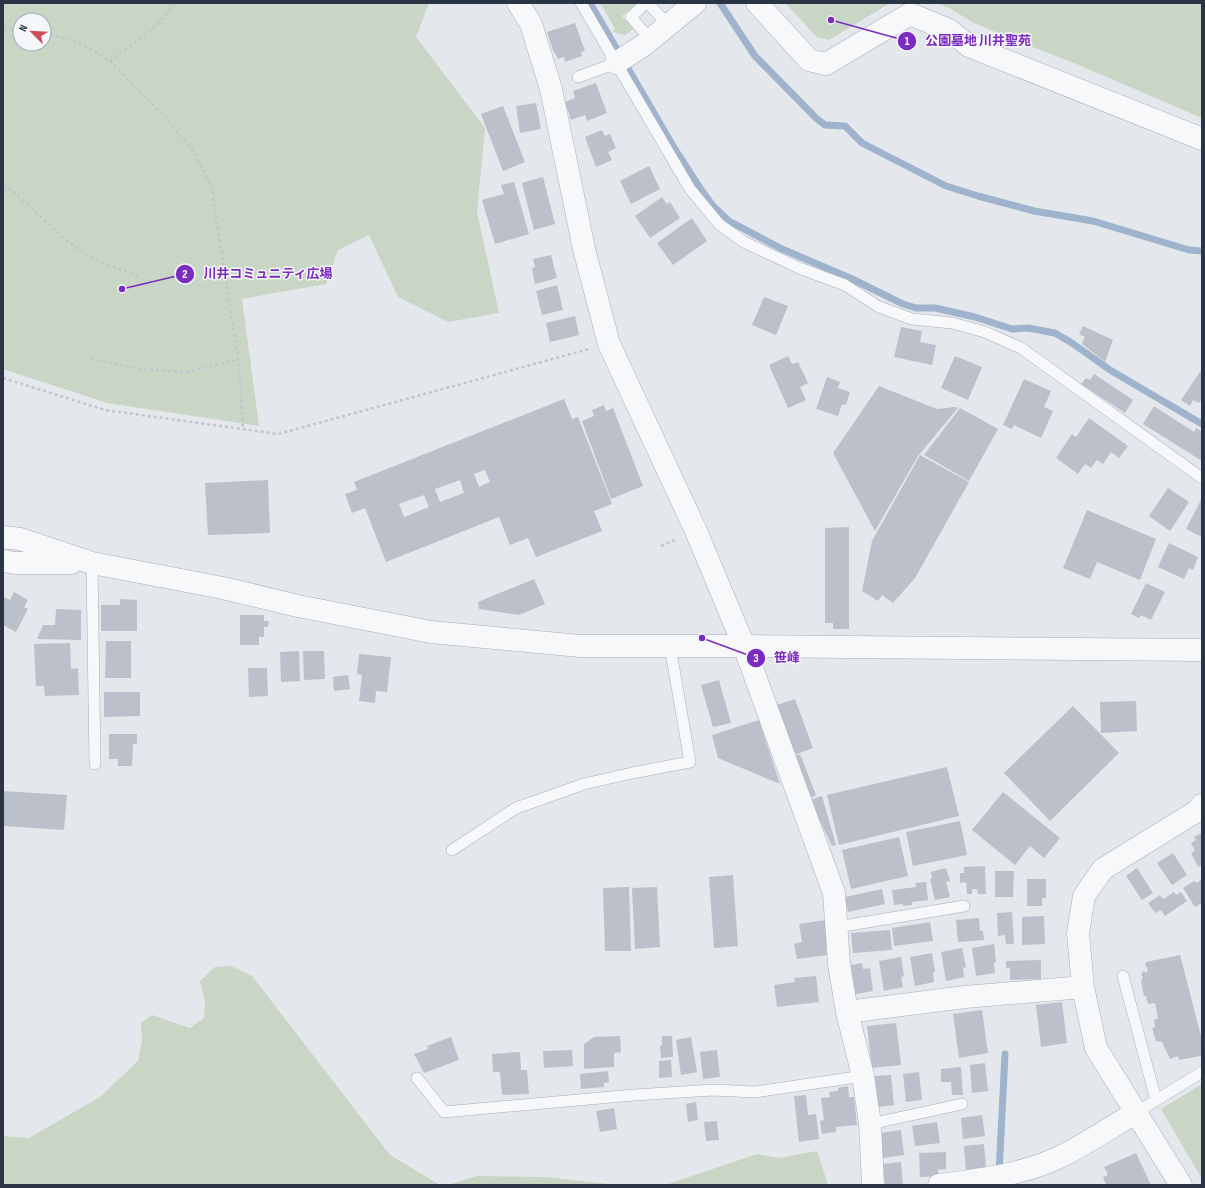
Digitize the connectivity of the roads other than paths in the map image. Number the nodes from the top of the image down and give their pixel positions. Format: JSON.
{"nodes":[{"id":1,"x":518,"y":3,"type":"edge"},
{"id":2,"x":581,"y":3,"type":"edge"},
{"id":3,"x":647,"y":3,"type":"edge"},
{"id":4,"x":695,"y":3,"type":"edge"},
{"id":5,"x":757,"y":3,"type":"edge"},
{"id":6,"x":668,"y":25,"type":"junction"},
{"id":7,"x":650,"y":39,"type":"junction"},
{"id":8,"x":616,"y":63,"type":"junction"},
{"id":9,"x":578,"y":77,"type":"dead end"},
{"id":10,"x":1202,"y":139,"type":"edge"},
{"id":11,"x":1202,"y":478,"type":"edge"},
{"id":12,"x":3,"y":537,"type":"edge"},
{"id":13,"x":3,"y":561,"type":"edge"},
{"id":14,"x":92,"y":563,"type":"junction"},
{"id":15,"x":670,"y":646,"type":"junction"},
{"id":16,"x":744,"y":646,"type":"junction"},
{"id":17,"x":1202,"y":650,"type":"edge"},
{"id":18,"x":96,"y":764,"type":"dead end"},
{"id":19,"x":1202,"y":805,"type":"edge"},
{"id":20,"x":452,"y":850,"type":"dead end"},
{"id":21,"x":964,"y":906,"type":"dead end"},
{"id":22,"x":836,"y":927,"type":"junction"},
{"id":23,"x":1123,"y":976,"type":"dead end"},
{"id":24,"x":1083,"y":987,"type":"junction"},
{"id":25,"x":847,"y":1012,"type":"junction"},
{"id":26,"x":1202,"y":1072,"type":"edge"},
{"id":27,"x":863,"y":1076,"type":"junction"},
{"id":28,"x":418,"y":1078,"type":"dead end"},
{"id":29,"x":1156,"y":1100,"type":"junction"},
{"id":30,"x":962,"y":1104,"type":"dead end"},
{"id":31,"x":1137,"y":1112,"type":"junction"},
{"id":32,"x":870,"y":1124,"type":"junction"},
{"id":33,"x":873,"y":1185,"type":"edge"},
{"id":34,"x":938,"y":1185,"type":"edge"},
{"id":35,"x":1181,"y":1185,"type":"edge"}],
"edges":[{"from":1,"to":16,"type":"street"},
{"from":2,"to":8,"type":"lane"},
{"from":3,"to":6,"type":"lane"},
{"from":3,"to":7,"type":"lane"},
{"from":4,"to":6,"type":"street"},
{"from":5,"to":10,"type":"street"},
{"from":6,"to":7,"type":"street"},
{"from":7,"to":8,"type":"street"},
{"from":8,"to":9,"type":"lane"},
{"from":8,"to":11,"type":"lane"},
{"from":12,"to":14,"type":"street"},
{"from":13,"to":14,"type":"street"},
{"from":14,"to":15,"type":"street"},
{"from":14,"to":18,"type":"lane"},
{"from":15,"to":16,"type":"street"},
{"from":15,"to":20,"type":"lane"},
{"from":16,"to":17,"type":"street"},
{"from":16,"to":22,"type":"street"},
{"from":19,"to":24,"type":"street"},
{"from":21,"to":22,"type":"lane"},
{"from":22,"to":25,"type":"street"},
{"from":23,"to":29,"type":"lane"},
{"from":24,"to":25,"type":"street"},
{"from":24,"to":31,"type":"street"},
{"from":25,"to":27,"type":"street"},
{"from":26,"to":29,"type":"lane"},
{"from":27,"to":28,"type":"lane"},
{"from":27,"to":32,"type":"street"},
{"from":29,"to":31,"type":"lane"},
{"from":30,"to":32,"type":"lane"},
{"from":31,"to":34,"type":"street"},
{"from":31,"to":35,"type":"street"},
{"from":32,"to":33,"type":"street"}]}
